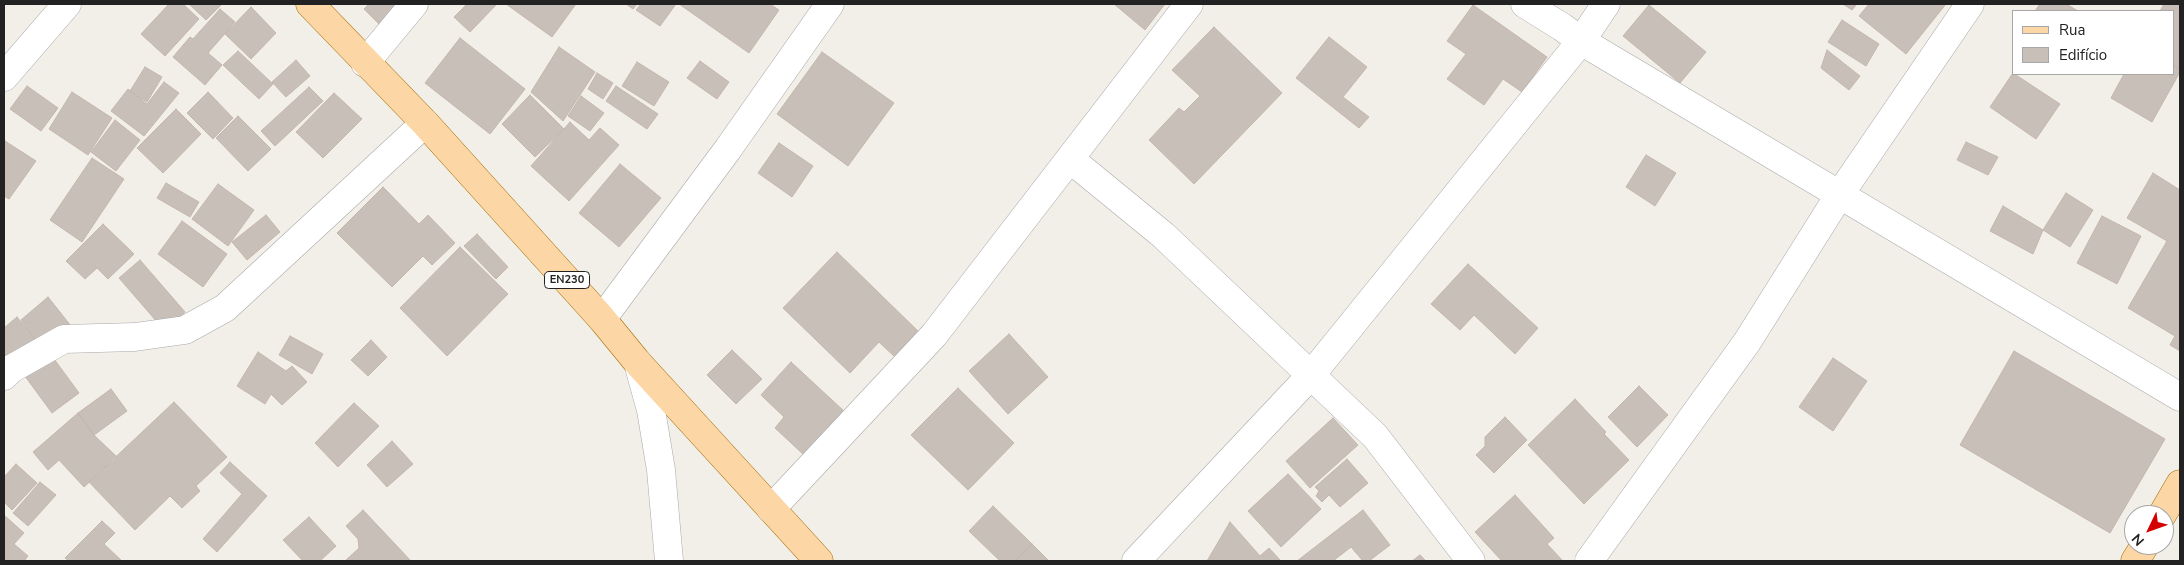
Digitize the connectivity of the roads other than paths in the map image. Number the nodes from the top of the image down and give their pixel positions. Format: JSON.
{"nodes":[{"id":1,"x":67,"y":4,"type":"edge"},
{"id":2,"x":310,"y":4,"type":"edge"},
{"id":3,"x":414,"y":4,"type":"edge"},
{"id":4,"x":830,"y":4,"type":"edge"},
{"id":5,"x":1189,"y":4,"type":"edge"},
{"id":6,"x":1525,"y":4,"type":"edge"},
{"id":7,"x":1606,"y":4,"type":"edge"},
{"id":8,"x":1970,"y":4,"type":"edge"},
{"id":9,"x":1581,"y":41,"type":"junction"},
{"id":10,"x":365,"y":64,"type":"junction"},
{"id":11,"x":4,"y":77,"type":"edge"},
{"id":12,"x":425,"y":124,"type":"junction"},
{"id":13,"x":1070,"y":159,"type":"junction"},
{"id":14,"x":1840,"y":194,"type":"junction"},
{"id":15,"x":602,"y":319,"type":"junction"},
{"id":16,"x":638,"y":363,"type":"junction"},
{"id":17,"x":1311,"y":375,"type":"junction"},
{"id":18,"x":4,"y":376,"type":"edge"},
{"id":19,"x":2180,"y":397,"type":"edge"},
{"id":20,"x":2180,"y":484,"type":"edge"},
{"id":21,"x":2168,"y":505,"type":"edge"},
{"id":22,"x":771,"y":509,"type":"junction"},
{"id":23,"x":669,"y":561,"type":"edge"},
{"id":24,"x":818,"y":561,"type":"edge"},
{"id":25,"x":1136,"y":561,"type":"edge"},
{"id":26,"x":1470,"y":561,"type":"edge"},
{"id":27,"x":1589,"y":561,"type":"edge"}],
"edges":[{"from":1,"to":11,"type":"street"},
{"from":2,"to":10,"type":"main road","number":"EN230"},
{"from":3,"to":10,"type":"street"},
{"from":4,"to":15,"type":"street"},
{"from":5,"to":13,"type":"street"},
{"from":6,"to":9,"type":"street"},
{"from":7,"to":9,"type":"street"},
{"from":8,"to":14,"type":"street"},
{"from":9,"to":14,"type":"street"},
{"from":9,"to":17,"type":"street"},
{"from":10,"to":12,"type":"main road","number":"EN230"},
{"from":12,"to":15,"type":"main road","number":"EN230"},
{"from":12,"to":18,"type":"street"},
{"from":13,"to":17,"type":"street"},
{"from":13,"to":22,"type":"street"},
{"from":14,"to":19,"type":"street"},
{"from":14,"to":27,"type":"street"},
{"from":15,"to":16,"type":"main road","number":"EN230"},
{"from":16,"to":22,"type":"main road","number":"EN230"},
{"from":16,"to":23,"type":"street"},
{"from":17,"to":25,"type":"street"},
{"from":17,"to":26,"type":"street"},
{"from":20,"to":21,"type":"main road"},
{"from":22,"to":24,"type":"main road","number":"EN230"}]}
